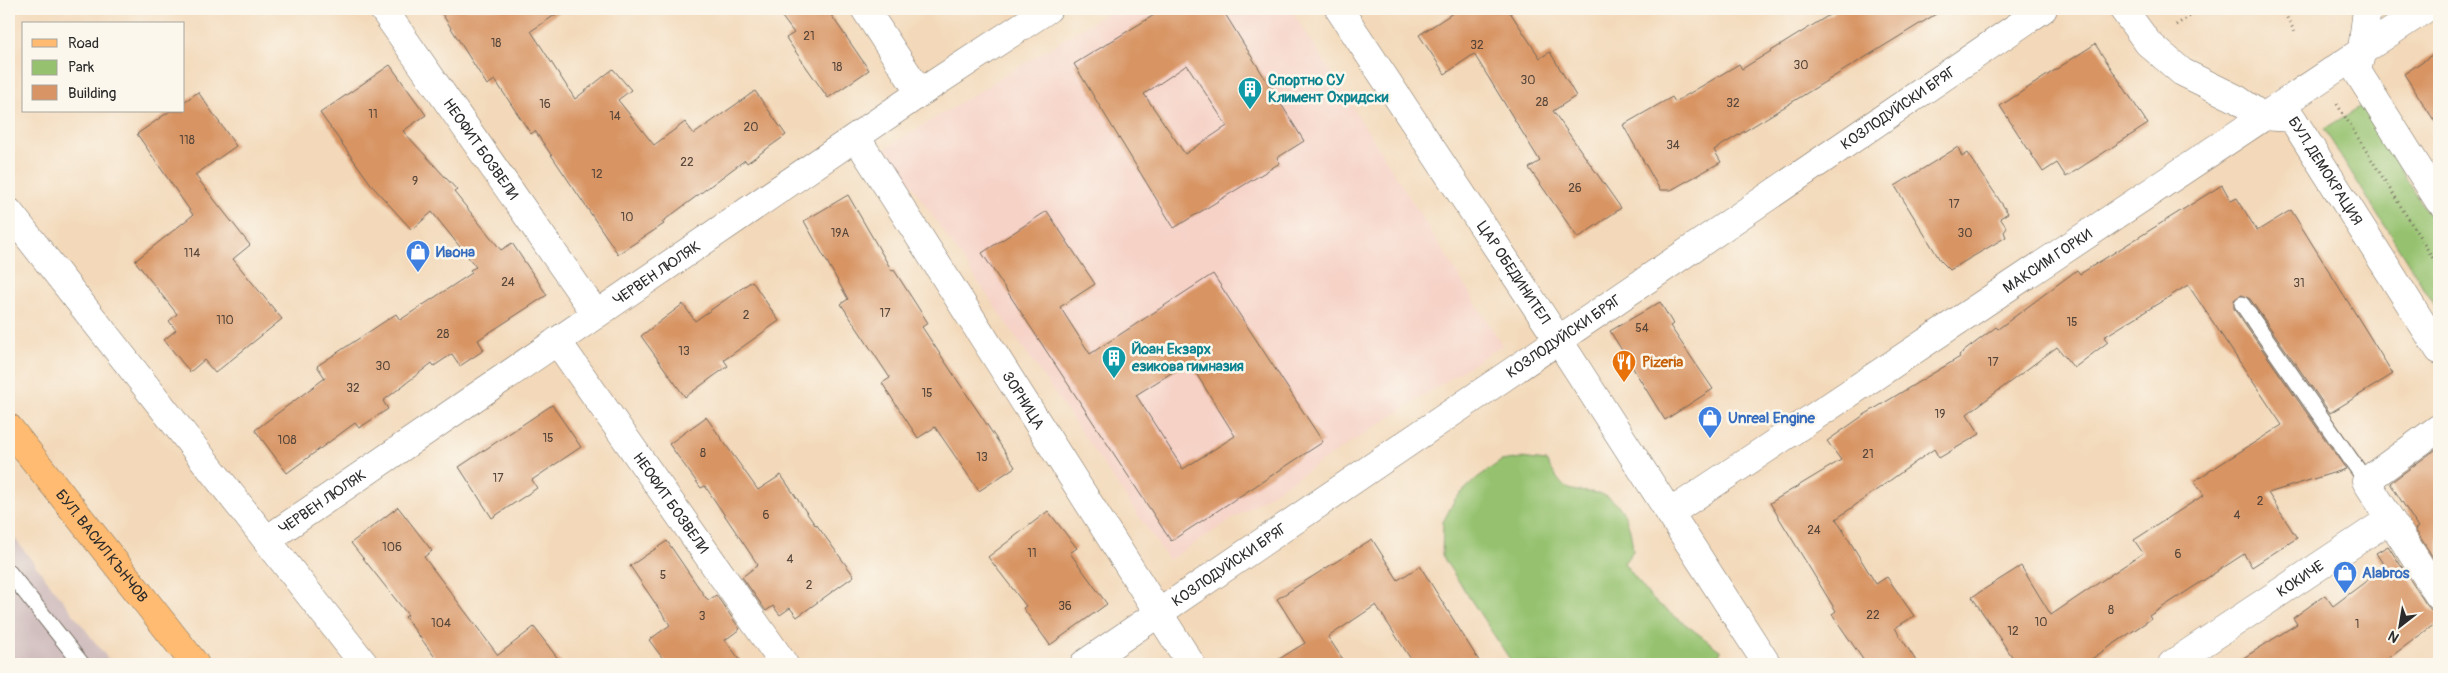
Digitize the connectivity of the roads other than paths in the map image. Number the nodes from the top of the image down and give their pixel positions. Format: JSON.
{"nodes":[{"id":1,"x":383,"y":9,"type":"edge"},
{"id":2,"x":865,"y":9,"type":"edge"},
{"id":3,"x":1048,"y":9,"type":"edge"},
{"id":4,"x":1338,"y":9,"type":"edge"},
{"id":5,"x":2043,"y":9,"type":"edge"},
{"id":6,"x":2123,"y":9,"type":"edge"},
{"id":7,"x":2367,"y":9,"type":"edge"},
{"id":8,"x":2425,"y":9,"type":"edge"},
{"id":9,"x":2362,"y":50,"type":"junction"},
{"id":10,"x":920,"y":93,"type":"junction"},
{"id":11,"x":2262,"y":116,"type":"junction"},
{"id":12,"x":856,"y":137,"type":"junction"},
{"id":13,"x":2439,"y":201,"type":"edge"},
{"id":14,"x":9,"y":212,"type":"edge"},
{"id":15,"x":2242,"y":304,"type":"dead end"},
{"id":16,"x":596,"y":314,"type":"junction"},
{"id":17,"x":557,"y":341,"type":"junction"},
{"id":18,"x":1559,"y":341,"type":"junction"},
{"id":19,"x":2439,"y":350,"type":"edge"},
{"id":20,"x":9,"y":428,"type":"edge"},
{"id":21,"x":2439,"y":428,"type":"edge"},
{"id":22,"x":2366,"y":481,"type":"junction"},
{"id":23,"x":1670,"y":513,"type":"junction"},
{"id":24,"x":2390,"y":519,"type":"junction"},
{"id":25,"x":268,"y":539,"type":"junction"},
{"id":26,"x":9,"y":572,"type":"edge"},
{"id":27,"x":14,"y":591,"type":"edge"},
{"id":28,"x":2439,"y":596,"type":"edge"},
{"id":29,"x":1157,"y":614,"type":"junction"},
{"id":30,"x":81,"y":664,"type":"edge"},
{"id":31,"x":195,"y":664,"type":"edge"},
{"id":32,"x":364,"y":664,"type":"edge"},
{"id":33,"x":784,"y":664,"type":"edge"},
{"id":34,"x":1084,"y":664,"type":"edge"},
{"id":35,"x":1191,"y":664,"type":"edge"},
{"id":36,"x":1767,"y":664,"type":"edge"},
{"id":37,"x":2172,"y":664,"type":"edge"}],
"edges":[{"from":1,"to":16,"type":"street","name":"НЕОФИТ БОЗВЕЛИ"},
{"from":2,"to":10,"type":"street"},
{"from":3,"to":10,"type":"street","name":"ЧЕРВЕН ЛЮЛЯК"},
{"from":4,"to":18,"type":"street","name":"ЦАР ОБЕДИНИТЕЛ"},
{"from":5,"to":18,"type":"street","name":"КОЗЛОДУЙСКИ БРЯГ"},
{"from":6,"to":11,"type":"street","name":"БУЛ. ДЕМОКРАЦИЯ"},
{"from":7,"to":9,"type":"street"},
{"from":8,"to":9,"type":"street","name":"МАКСИМ ГОРКИ"},
{"from":9,"to":11,"type":"street","name":"МАКСИМ ГОРКИ"},
{"from":9,"to":13,"type":"street"},
{"from":10,"to":12,"type":"street","name":"ЧЕРВЕН ЛЮЛЯК"},
{"from":11,"to":19,"type":"street","name":"БУЛ. ДЕМОКРАЦИЯ"},
{"from":11,"to":23,"type":"street","name":"МАКСИМ ГОРКИ"},
{"from":12,"to":16,"type":"street","name":"ЧЕРВЕН ЛЮЛЯК"},
{"from":12,"to":29,"type":"street","name":"ЗОРНИЦА"},
{"from":14,"to":25,"type":"street"},
{"from":15,"to":22,"type":"lane"},
{"from":16,"to":17,"type":"street","name":"ЧЕРВЕН ЛЮЛЯК"},
{"from":17,"to":25,"type":"street","name":"ЧЕРВЕН ЛЮЛЯК"},
{"from":17,"to":33,"type":"street","name":"НЕОФИТ БОЗВЕЛИ"},
{"from":18,"to":23,"type":"street","name":"ЦАР ОБЕДИНИТЕЛ"},
{"from":18,"to":29,"type":"street","name":"КОЗЛОДУЙСКИ БРЯГ"},
{"from":20,"to":31,"type":"main road","name":"БУЛ. ВАСИЛ КЪНЧОВ"},
{"from":21,"to":22,"type":"street"},
{"from":22,"to":24,"type":"street"},
{"from":23,"to":36,"type":"street","name":"ЦАР ОБЕДИНИТЕЛ"},
{"from":24,"to":28,"type":"street"},
{"from":24,"to":37,"type":"street","name":"КОКИЧЕ"},
{"from":25,"to":32,"type":"street"},
{"from":26,"to":27,"type":"lane"},
{"from":27,"to":30,"type":"lane"},
{"from":29,"to":34,"type":"street","name":"КОЗЛОДУЙСКИ БРЯГ"},
{"from":29,"to":35,"type":"street","name":"ЗОРНИЦА"}]}
